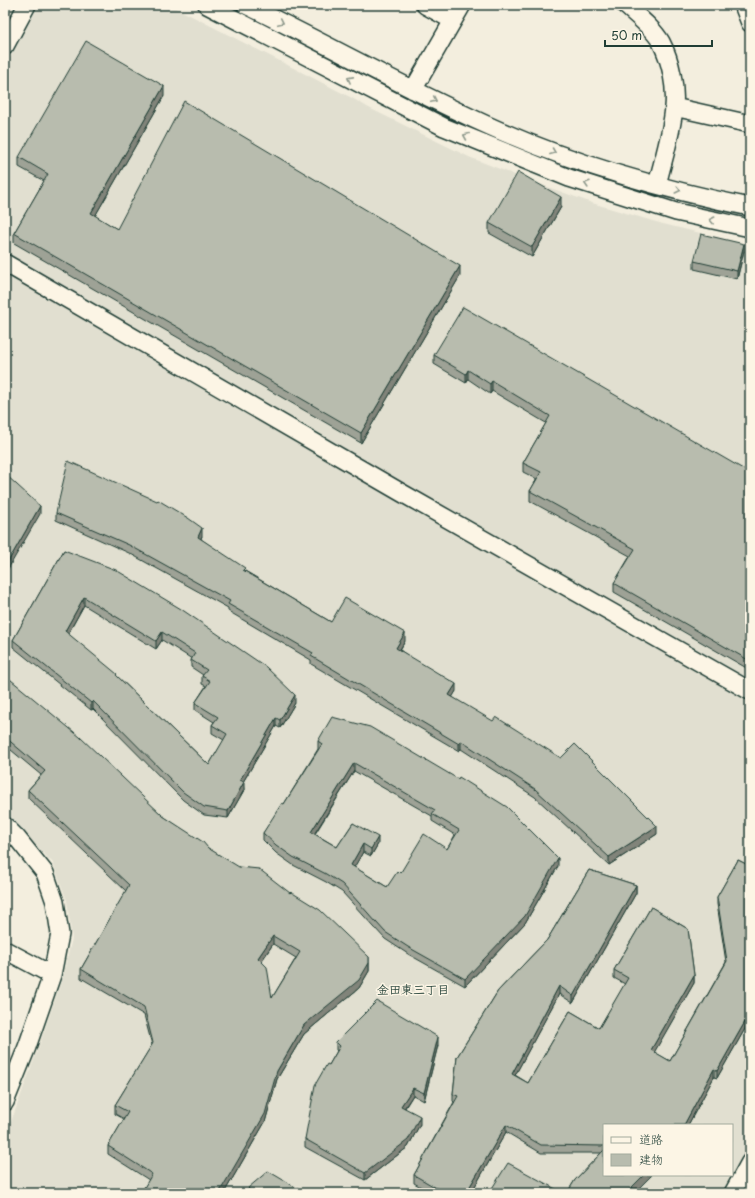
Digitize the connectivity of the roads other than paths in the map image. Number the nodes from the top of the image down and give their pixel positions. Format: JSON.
{"nodes":[{"id":1,"x":27,"y":5,"type":"edge"},
{"id":2,"x":207,"y":5,"type":"edge"},
{"id":3,"x":246,"y":5,"type":"edge"},
{"id":4,"x":425,"y":5,"type":"edge"},
{"id":5,"x":462,"y":5,"type":"edge"},
{"id":6,"x":625,"y":5,"type":"edge"},
{"id":7,"x":743,"y":5,"type":"edge"},
{"id":8,"x":452,"y":20,"type":"junction"},
{"id":9,"x":750,"y":23,"type":"edge"},
{"id":10,"x":5,"y":46,"type":"edge"},
{"id":11,"x":412,"y":90,"type":"junction"},
{"id":12,"x":674,"y":107,"type":"junction"},
{"id":13,"x":750,"y":124,"type":"edge"},
{"id":14,"x":657,"y":185,"type":"junction"},
{"id":15,"x":750,"y":207,"type":"edge"},
{"id":16,"x":750,"y":228,"type":"edge"},
{"id":17,"x":5,"y":263,"type":"edge"},
{"id":18,"x":750,"y":691,"type":"edge"},
{"id":19,"x":5,"y":826,"type":"edge"},
{"id":20,"x":5,"y":950,"type":"edge"},
{"id":21,"x":52,"y":974,"type":"junction"},
{"id":22,"x":5,"y":1102,"type":"edge"},
{"id":23,"x":750,"y":1162,"type":"edge"},
{"id":24,"x":733,"y":1193,"type":"edge"}],
"edges":[{"from":1,"to":10,"type":"street"},
{"from":16,"to":2,"type":"street","one_way":true},
{"from":3,"to":11,"type":"street","one_way":true},
{"from":4,"to":8,"type":"street"},
{"from":5,"to":8,"type":"street"},
{"from":6,"to":12,"type":"street"},
{"from":7,"to":9,"type":"street"},
{"from":8,"to":11,"type":"street"},
{"from":11,"to":14,"type":"street","one_way":true},
{"from":12,"to":13,"type":"street"},
{"from":12,"to":14,"type":"street"},
{"from":14,"to":15,"type":"street","one_way":true},
{"from":17,"to":18,"type":"street"},
{"from":19,"to":21,"type":"street"},
{"from":20,"to":21,"type":"street"},
{"from":21,"to":22,"type":"street"},
{"from":23,"to":24,"type":"street"}]}
